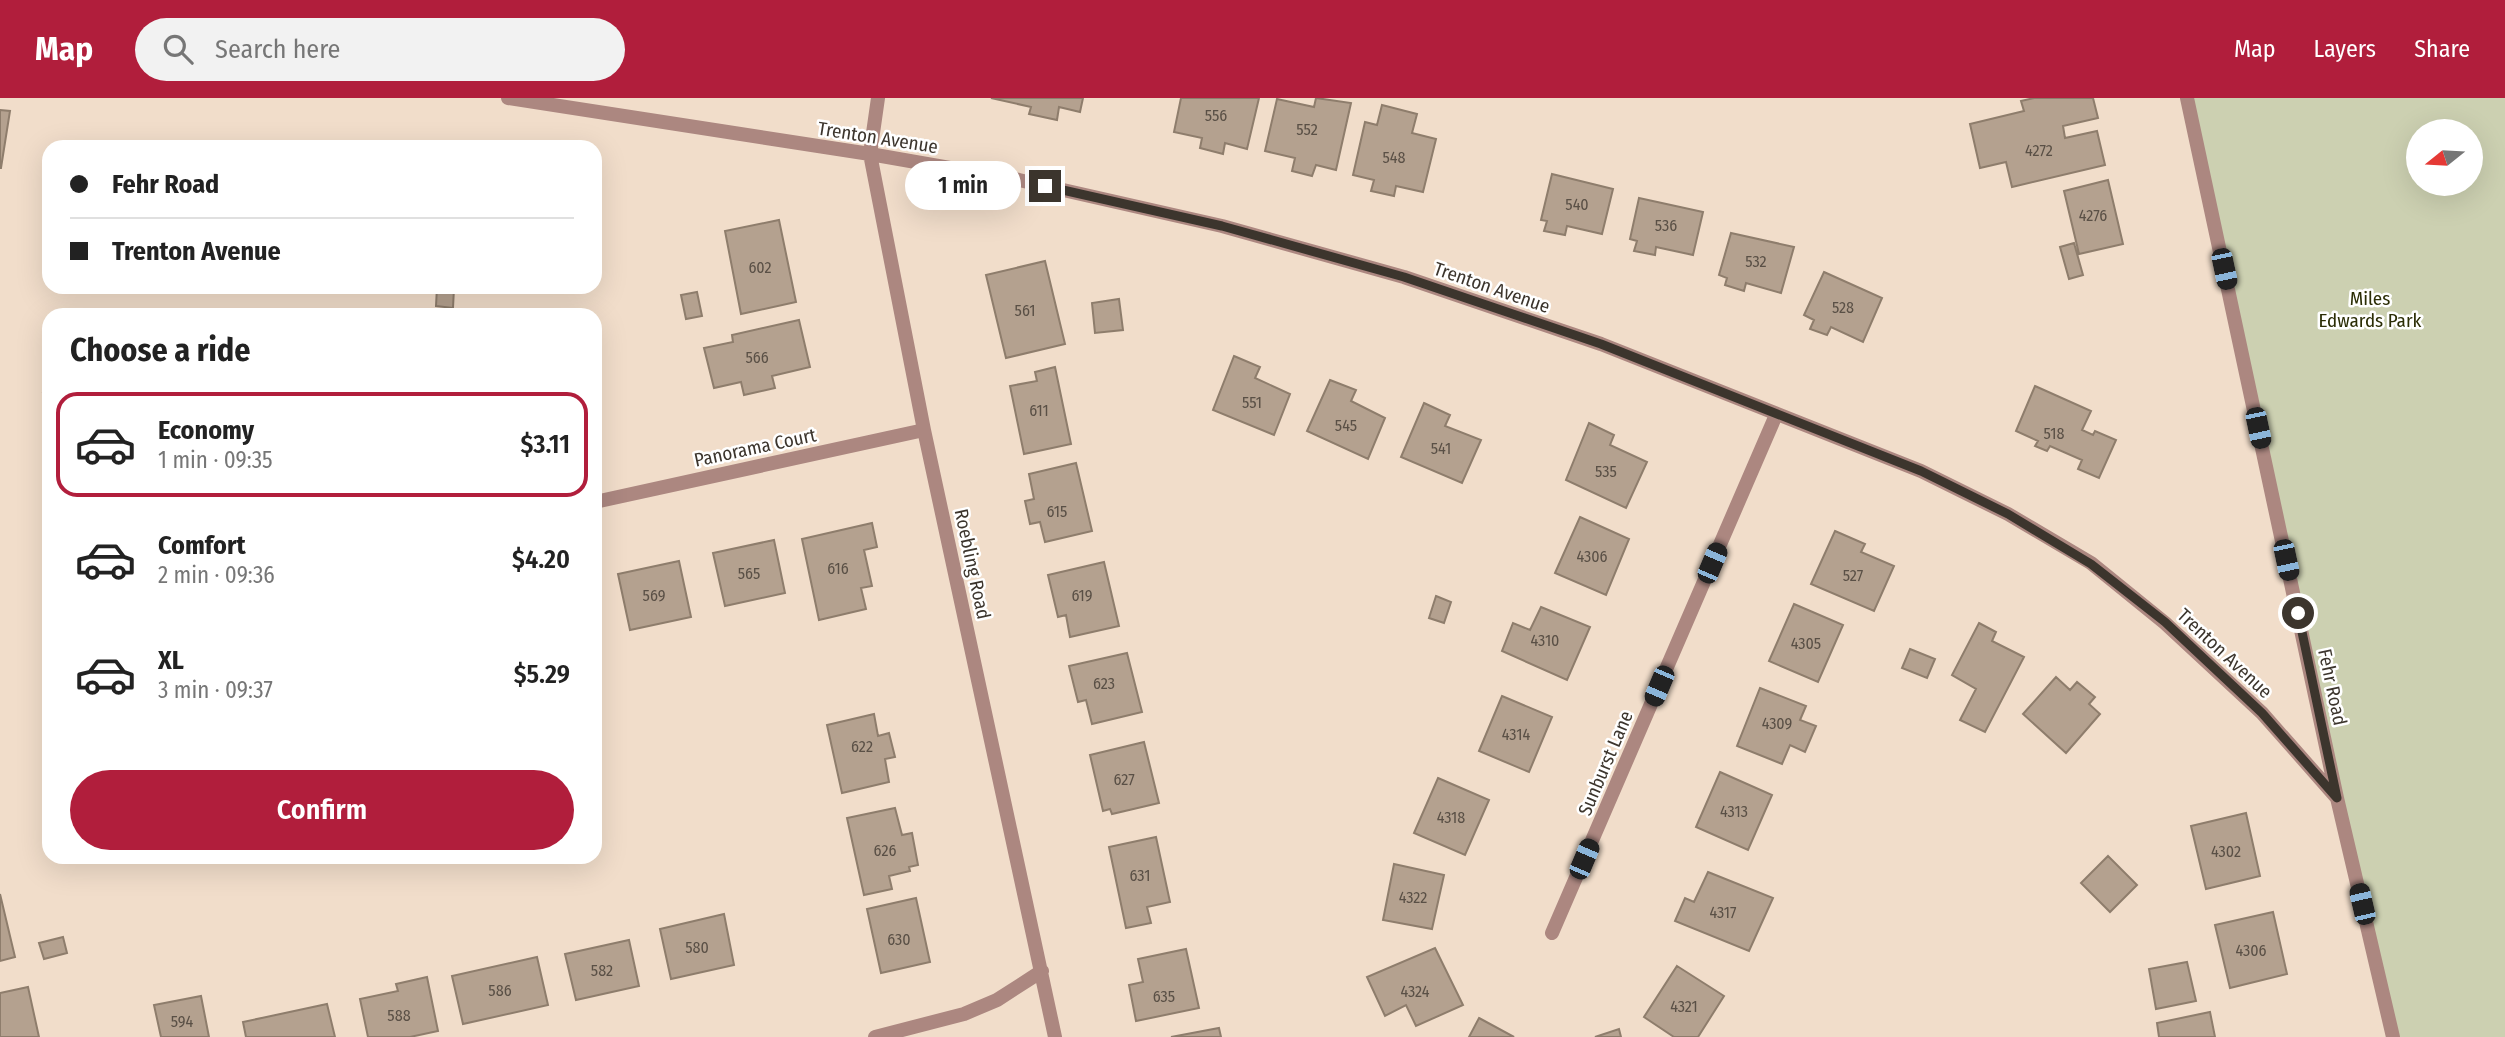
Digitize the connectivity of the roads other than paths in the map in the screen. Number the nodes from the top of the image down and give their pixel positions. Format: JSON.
{"nodes":[{"id":1,"x":508,"y":98,"type":"edge"},
{"id":2,"x":878,"y":98,"type":"edge"},
{"id":3,"x":2187,"y":98,"type":"edge"},
{"id":4,"x":870,"y":154,"type":"junction"},
{"id":5,"x":1776,"y":415,"type":"junction"},
{"id":6,"x":924,"y":430,"type":"junction"},
{"id":7,"x":602,"y":500,"type":"edge"},
{"id":8,"x":2337,"y":798,"type":"junction"},
{"id":9,"x":1552,"y":933,"type":"dead end"},
{"id":10,"x":1042,"y":971,"type":"junction"},
{"id":11,"x":874,"y":1037,"type":"edge"},
{"id":12,"x":1055,"y":1037,"type":"edge"},
{"id":13,"x":2393,"y":1037,"type":"edge"}],
"edges":[{"from":1,"to":4,"type":"street","name":"Trenton Avenue"},
{"from":2,"to":4,"type":"street","name":"Roebling Road"},
{"from":3,"to":8,"type":"street","name":"Fehr Road"},
{"from":4,"to":5,"type":"street","name":"Trenton Avenue"},
{"from":4,"to":6,"type":"street","name":"Roebling Road"},
{"from":5,"to":8,"type":"street","name":"Trenton Avenue"},
{"from":5,"to":9,"type":"street","name":"Sunburst Lane"},
{"from":6,"to":7,"type":"street","name":"Panorama Court"},
{"from":6,"to":10,"type":"street","name":"Roebling Road"},
{"from":8,"to":13,"type":"street","name":"Fehr Road"},
{"from":10,"to":11,"type":"street"},
{"from":10,"to":12,"type":"street","name":"Roebling Road"}]}
